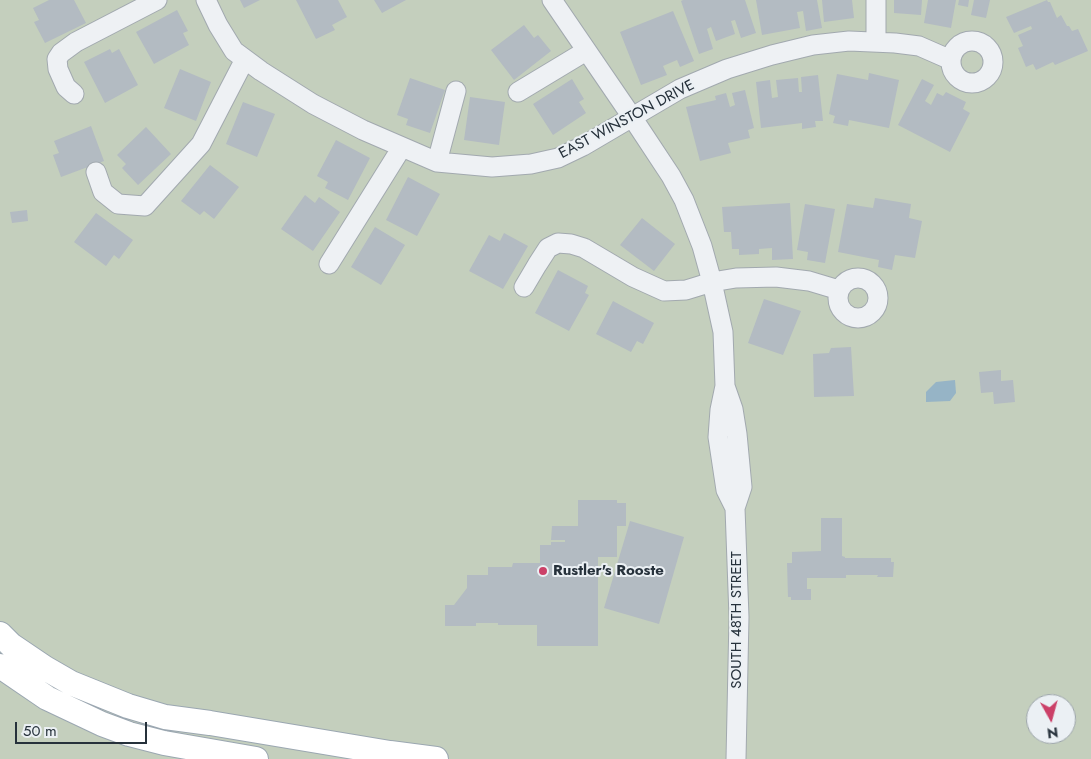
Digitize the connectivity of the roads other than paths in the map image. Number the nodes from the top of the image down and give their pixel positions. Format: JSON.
{"nodes":[{"id":1,"x":157,"y":0,"type":"edge"},
{"id":2,"x":206,"y":0,"type":"edge"},
{"id":3,"x":552,"y":0,"type":"edge"},
{"id":4,"x":876,"y":0,"type":"edge"},
{"id":5,"x":876,"y":42,"type":"junction"},
{"id":6,"x":586,"y":51,"type":"junction"},
{"id":7,"x":239,"y":55,"type":"junction"},
{"id":8,"x":951,"y":60,"type":"dead end"},
{"id":9,"x":456,"y":90,"type":"dead end"},
{"id":10,"x":518,"y":92,"type":"dead end"},
{"id":11,"x":74,"y":94,"type":"dead end"},
{"id":12,"x":632,"y":117,"type":"junction"},
{"id":13,"x":402,"y":147,"type":"junction"},
{"id":14,"x":437,"y":162,"type":"junction"},
{"id":15,"x":96,"y":172,"type":"dead end"},
{"id":16,"x":329,"y":264,"type":"dead end"},
{"id":17,"x":712,"y":282,"type":"junction"},
{"id":18,"x":524,"y":287,"type":"dead end"},
{"id":19,"x":839,"y":290,"type":"dead end"},
{"id":20,"x":0,"y":634,"type":"edge"},
{"id":21,"x":0,"y":666,"type":"edge"},
{"id":22,"x":737,"y":731,"type":"junction"},
{"id":23,"x":256,"y":759,"type":"edge"},
{"id":24,"x":436,"y":759,"type":"edge"},
{"id":25,"x":736,"y":759,"type":"edge"},
{"id":26,"x":741,"y":759,"type":"edge"}],
"edges":[{"from":1,"to":11,"type":"street"},
{"from":2,"to":7,"type":"street"},
{"from":3,"to":6,"type":"street","name":"SOUTH 48TH STREET"},
{"from":4,"to":5,"type":"street"},
{"from":5,"to":8,"type":"street","name":"EAST WINSTON DRIVE"},
{"from":5,"to":12,"type":"street","name":"EAST WINSTON DRIVE"},
{"from":6,"to":10,"type":"street"},
{"from":6,"to":12,"type":"street","name":"SOUTH 48TH STREET"},
{"from":7,"to":13,"type":"street","name":"EAST WINSTON DRIVE"},
{"from":7,"to":15,"type":"street"},
{"from":9,"to":14,"type":"street"},
{"from":12,"to":14,"type":"street","name":"EAST WINSTON DRIVE"},
{"from":12,"to":17,"type":"street","name":"SOUTH 48TH STREET"},
{"from":13,"to":14,"type":"street","name":"EAST WINSTON DRIVE"},
{"from":13,"to":16,"type":"street"},
{"from":17,"to":18,"type":"street"},
{"from":17,"to":19,"type":"street"},
{"from":17,"to":22,"type":"street","name":"SOUTH 48TH STREET"},
{"from":20,"to":24,"type":"main road"},
{"from":21,"to":23,"type":"main road"},
{"from":22,"to":25,"type":"street","name":"SOUTH 48TH STREET"},
{"from":22,"to":26,"type":"street","name":"SOUTH 48TH STREET"}]}
